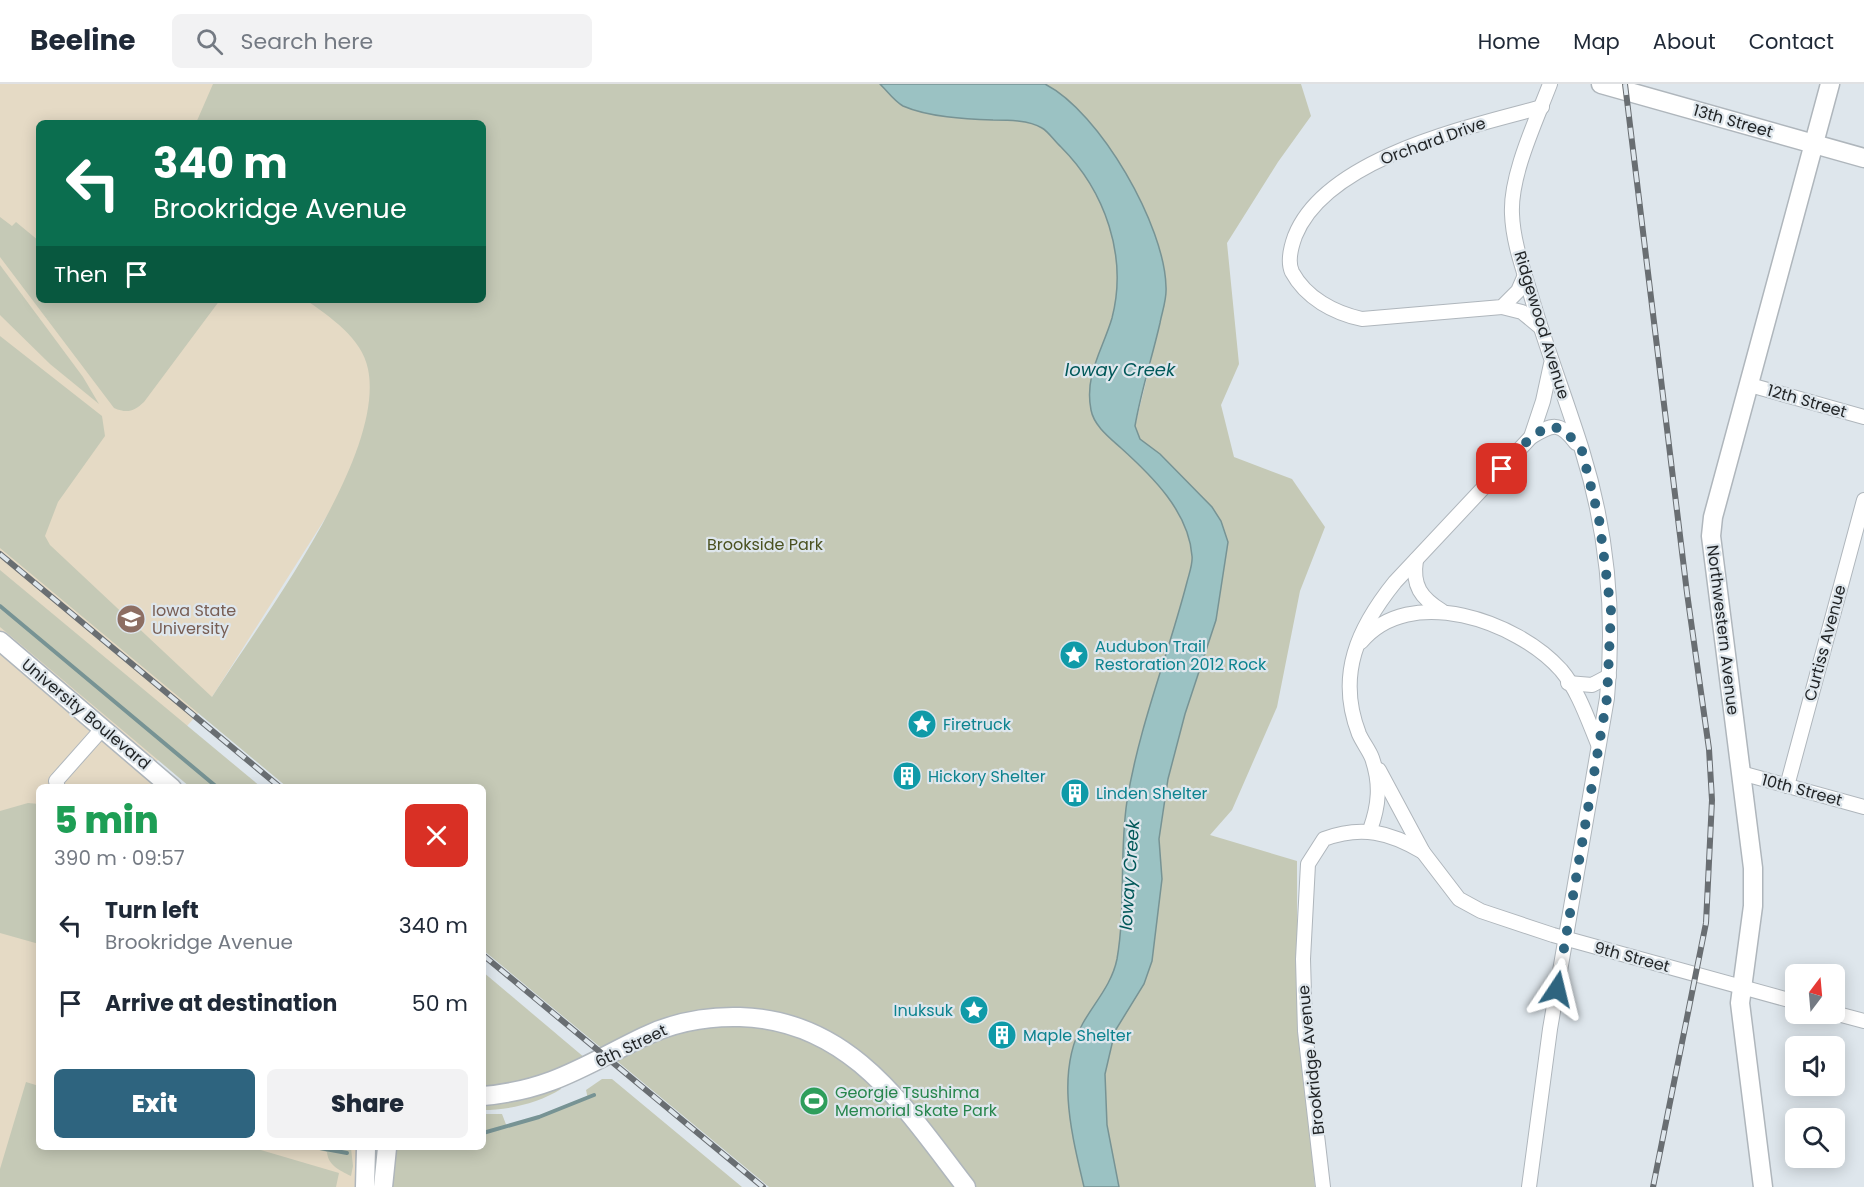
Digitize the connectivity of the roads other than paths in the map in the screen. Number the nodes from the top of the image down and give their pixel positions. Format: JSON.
{"nodes":[{"id":1,"x":1551,"y":84,"type":"edge"},
{"id":2,"x":1601,"y":84,"type":"edge"},
{"id":3,"x":1830,"y":84,"type":"edge"},
{"id":4,"x":1542,"y":107,"type":"junction"},
{"id":5,"x":1812,"y":143,"type":"junction"},
{"id":6,"x":1864,"y":158,"type":"edge"},
{"id":7,"x":1525,"y":276,"type":"junction"},
{"id":8,"x":1502,"y":307,"type":"junction"},
{"id":9,"x":1540,"y":327,"type":"junction"},
{"id":10,"x":1551,"y":362,"type":"junction"},
{"id":11,"x":1750,"y":385,"type":"junction"},
{"id":12,"x":1864,"y":417,"type":"edge"},
{"id":13,"x":1531,"y":437,"type":"junction"},
{"id":14,"x":1582,"y":451,"type":"junction"},
{"id":15,"x":1864,"y":500,"type":"edge"},
{"id":16,"x":1416,"y":560,"type":"junction"},
{"id":17,"x":1444,"y":613,"type":"junction"},
{"id":18,"x":0,"y":641,"type":"edge"},
{"id":19,"x":1356,"y":648,"type":"junction"},
{"id":20,"x":1609,"y":676,"type":"junction"},
{"id":21,"x":1568,"y":683,"type":"junction"},
{"id":22,"x":103,"y":728,"type":"junction"},
{"id":23,"x":1598,"y":745,"type":"junction"},
{"id":24,"x":1372,"y":758,"type":"junction"},
{"id":25,"x":1741,"y":773,"type":"junction"},
{"id":26,"x":57,"y":784,"type":"edge"},
{"id":27,"x":167,"y":784,"type":"edge"},
{"id":28,"x":1787,"y":786,"type":"junction"},
{"id":29,"x":1864,"y":807,"type":"edge"},
{"id":30,"x":1370,"y":830,"type":"junction"},
{"id":31,"x":1423,"y":852,"type":"junction"},
{"id":32,"x":1566,"y":939,"type":"junction"},
{"id":33,"x":1740,"y":987,"type":"junction"},
{"id":34,"x":1785,"y":999,"type":"edge"},
{"id":35,"x":1845,"y":1016,"type":"edge"},
{"id":36,"x":1864,"y":1021,"type":"edge"},
{"id":37,"x":486,"y":1096,"type":"edge"},
{"id":38,"x":366,"y":1150,"type":"edge"},
{"id":39,"x":387,"y":1150,"type":"edge"},
{"id":40,"x":365,"y":1187,"type":"edge"},
{"id":41,"x":383,"y":1187,"type":"edge"},
{"id":42,"x":966,"y":1187,"type":"edge"},
{"id":43,"x":1323,"y":1187,"type":"edge"},
{"id":44,"x":1529,"y":1187,"type":"edge"},
{"id":45,"x":1763,"y":1187,"type":"edge"}],
"edges":[{"from":1,"to":4,"type":"street","name":"Ridgewood Avenue"},
{"from":2,"to":5,"type":"main road","name":"13th Street"},
{"from":3,"to":5,"type":"main road","name":"Northwestern Avenue"},
{"from":4,"to":7,"type":"street","name":"Ridgewood Avenue"},
{"from":4,"to":8,"type":"street","name":"Orchard Drive"},
{"from":5,"to":6,"type":"main road","name":"13th Street"},
{"from":5,"to":11,"type":"main road","name":"Northwestern Avenue"},
{"from":7,"to":8,"type":"street"},
{"from":7,"to":9,"type":"street","name":"Ridgewood Avenue"},
{"from":8,"to":9,"type":"street","name":"Orchard Drive"},
{"from":9,"to":10,"type":"street","name":"Ridgewood Avenue"},
{"from":10,"to":13,"type":"street"},
{"from":10,"to":14,"type":"street","name":"Ridgewood Avenue"},
{"from":11,"to":12,"type":"street","name":"12th Street"},
{"from":11,"to":25,"type":"main road","name":"Northwestern Avenue"},
{"from":13,"to":14,"type":"street"},
{"from":13,"to":16,"type":"street"},
{"from":14,"to":20,"type":"street","name":"Ridgewood Avenue"},
{"from":15,"to":28,"type":"street","name":"Curtiss Avenue"},
{"from":16,"to":17,"type":"street"},
{"from":16,"to":19,"type":"street"},
{"from":17,"to":19,"type":"street"},
{"from":17,"to":21,"type":"street"},
{"from":18,"to":22,"type":"main road","name":"University Boulevard"},
{"from":19,"to":24,"type":"street"},
{"from":20,"to":21,"type":"street"},
{"from":20,"to":23,"type":"street","name":"Ridgewood Avenue"},
{"from":21,"to":23,"type":"street"},
{"from":22,"to":26,"type":"street"},
{"from":22,"to":27,"type":"main road","name":"University Boulevard"},
{"from":23,"to":32,"type":"street","name":"Ridgewood Avenue"},
{"from":24,"to":30,"type":"street"},
{"from":24,"to":31,"type":"street","name":"9th Street"},
{"from":25,"to":28,"type":"street","name":"10th Street"},
{"from":25,"to":33,"type":"main road","name":"Northwestern Avenue"},
{"from":28,"to":29,"type":"street","name":"10th Street"},
{"from":30,"to":31,"type":"street","name":"9th Street"},
{"from":30,"to":43,"type":"street","name":"Brookridge Avenue"},
{"from":31,"to":32,"type":"street","name":"9th Street"},
{"from":32,"to":33,"type":"street","name":"9th Street"},
{"from":32,"to":44,"type":"street","name":"Ridgewood Avenue"},
{"from":33,"to":34,"type":"street","name":"9th Street"},
{"from":33,"to":45,"type":"main road","name":"Northwestern Avenue"},
{"from":35,"to":36,"type":"street"},
{"from":37,"to":42,"type":"main road","name":"6th Street"},
{"from":38,"to":40,"type":"main road"},
{"from":39,"to":41,"type":"main road"}]}
